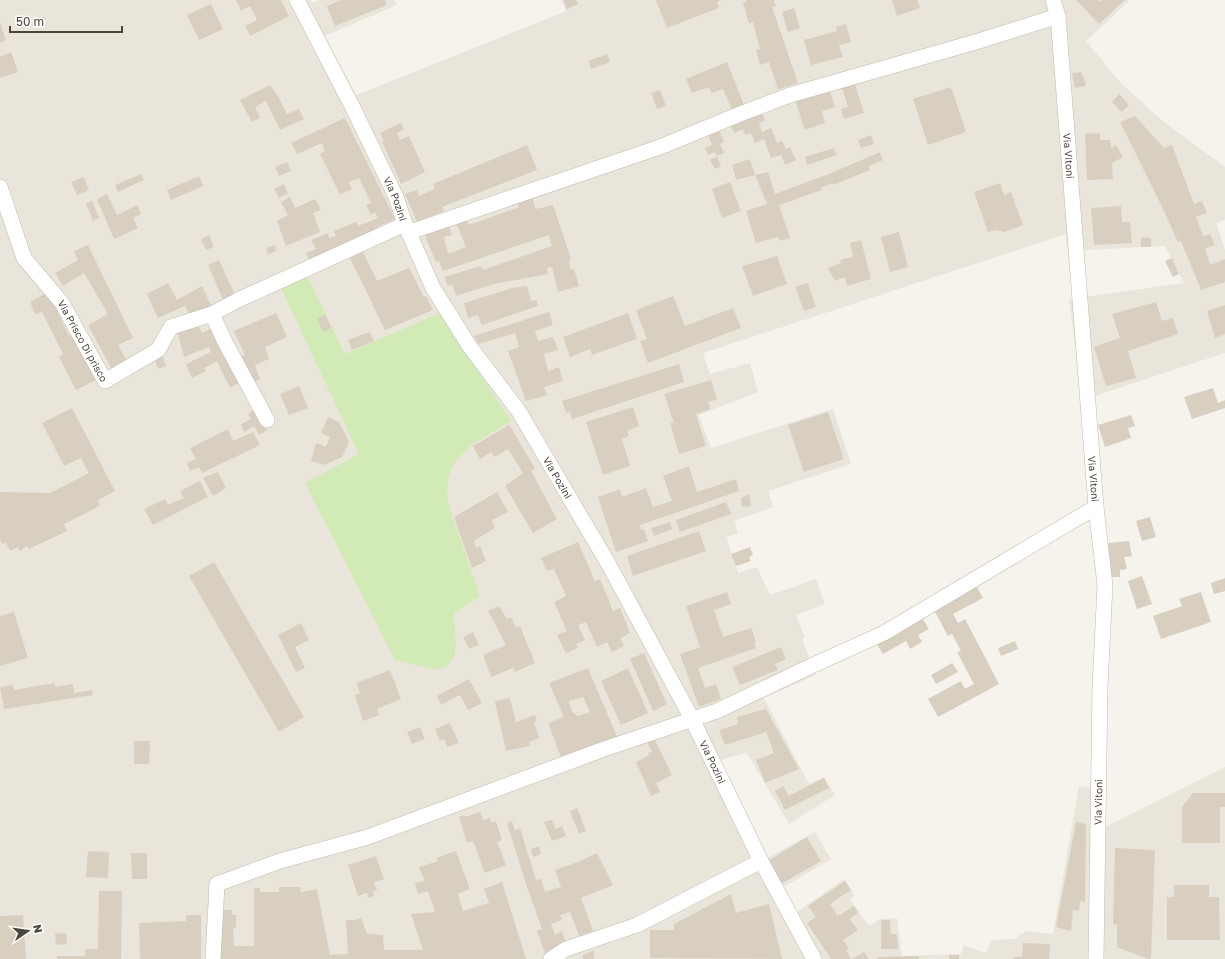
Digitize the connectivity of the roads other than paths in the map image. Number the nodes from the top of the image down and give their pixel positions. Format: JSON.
{"nodes":[{"id":1,"x":297,"y":0,"type":"edge"},
{"id":2,"x":1053,"y":0,"type":"edge"},
{"id":3,"x":1058,"y":16,"type":"junction"},
{"id":4,"x":0,"y":187,"type":"edge"},
{"id":5,"x":407,"y":228,"type":"junction"},
{"id":6,"x":212,"y":314,"type":"junction"},
{"id":7,"x":267,"y":420,"type":"dead end"},
{"id":8,"x":1096,"y":507,"type":"junction"},
{"id":9,"x":692,"y":719,"type":"junction"},
{"id":10,"x":761,"y":861,"type":"junction"},
{"id":11,"x":213,"y":959,"type":"edge"},
{"id":12,"x":551,"y":959,"type":"edge"},
{"id":13,"x":814,"y":959,"type":"edge"},
{"id":14,"x":1096,"y":959,"type":"edge"}],
"edges":[{"from":1,"to":5,"type":"street","name":"Via Pozini"},
{"from":2,"to":3,"type":"street","name":"Via Vitoni"},
{"from":3,"to":5,"type":"street"},
{"from":3,"to":8,"type":"street","name":"Via Vitoni"},
{"from":4,"to":6,"type":"street","name":"Via Prisco Di prisco"},
{"from":5,"to":6,"type":"street"},
{"from":5,"to":9,"type":"street","name":"Via Pozini"},
{"from":6,"to":7,"type":"street"},
{"from":8,"to":9,"type":"street"},
{"from":8,"to":14,"type":"street","name":"Via Vitoni"},
{"from":9,"to":10,"type":"street","name":"Via Pozini"},
{"from":9,"to":11,"type":"street"},
{"from":10,"to":12,"type":"street"},
{"from":10,"to":13,"type":"street","name":"Via Pozini"}]}
